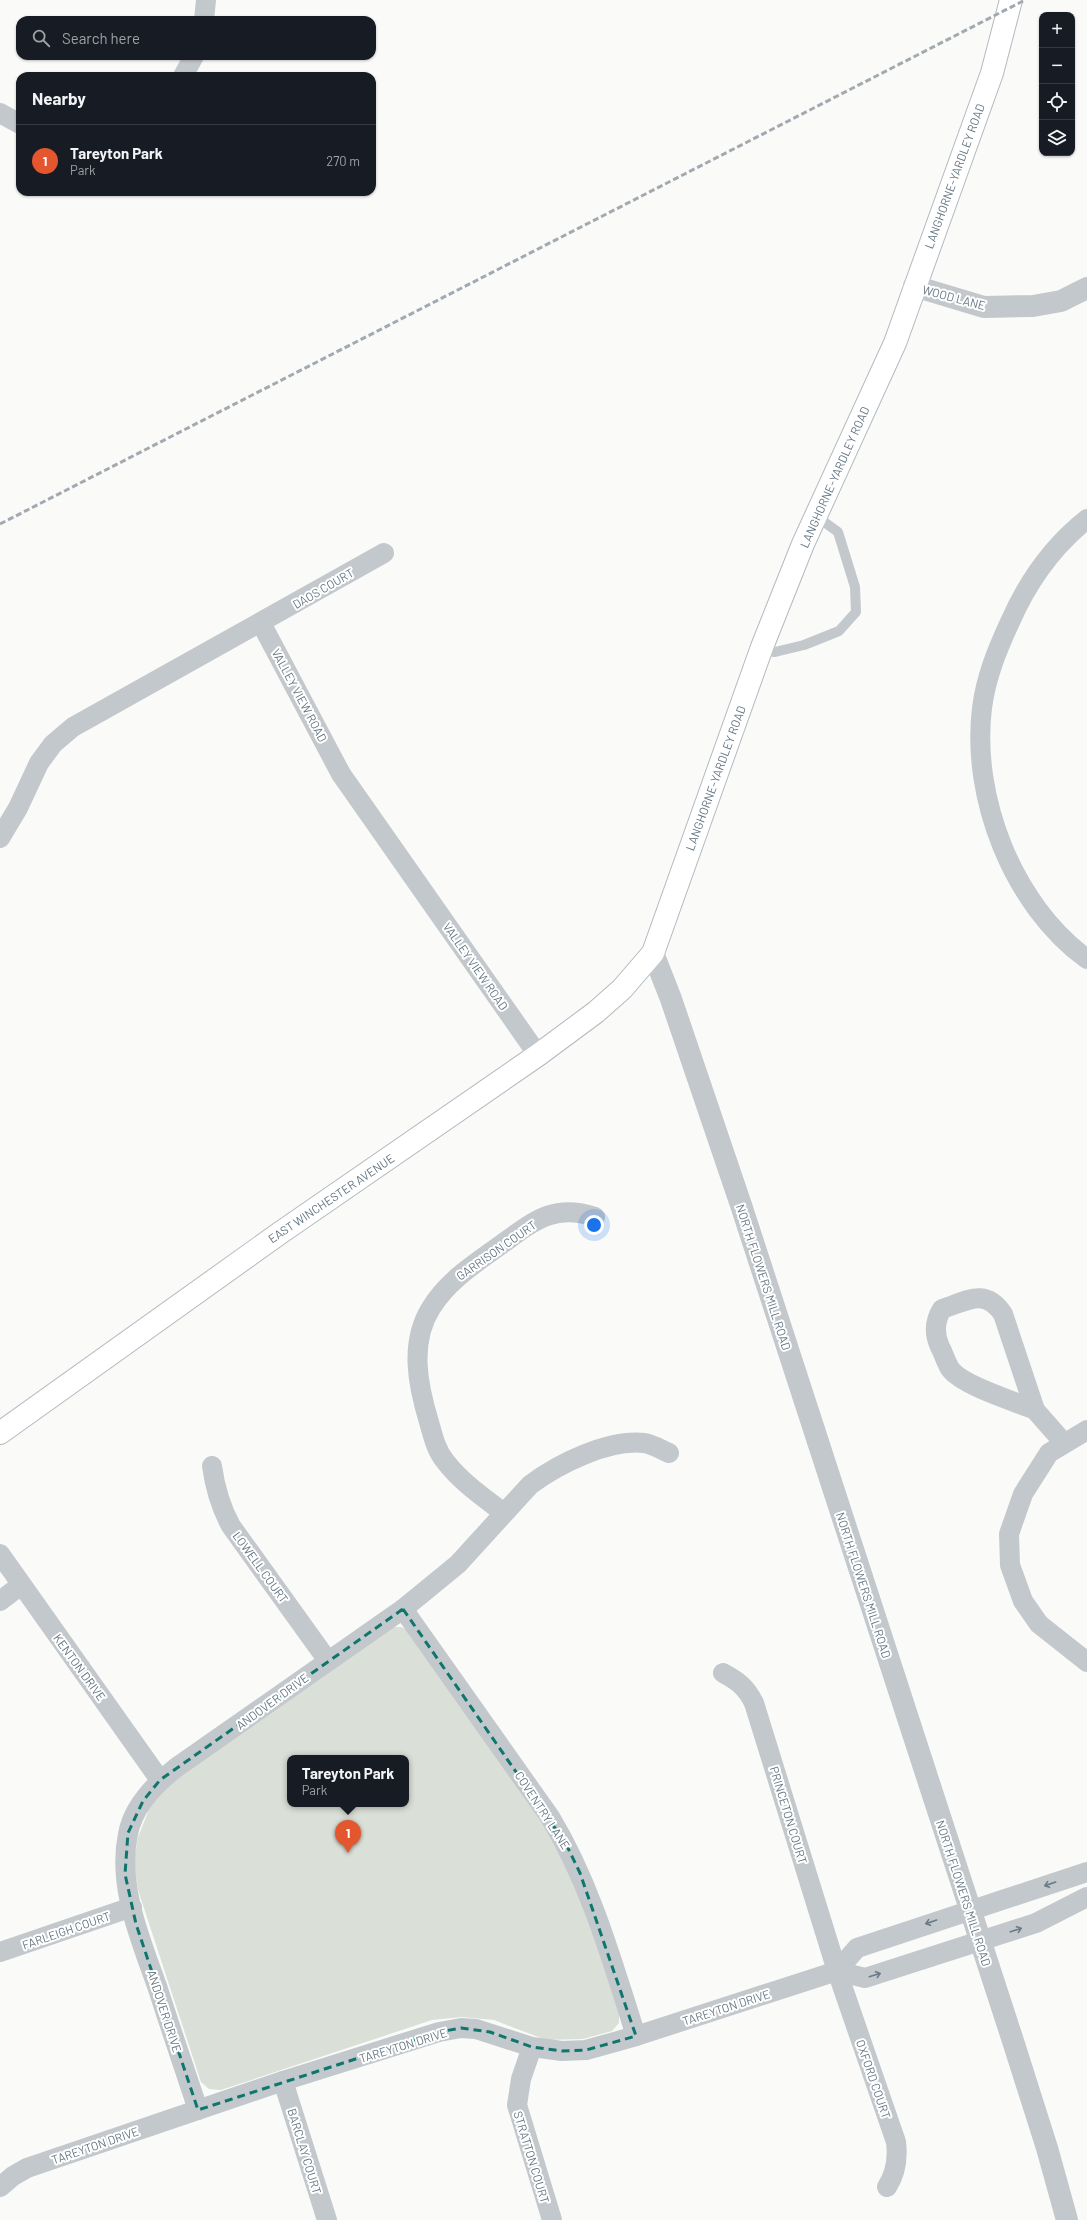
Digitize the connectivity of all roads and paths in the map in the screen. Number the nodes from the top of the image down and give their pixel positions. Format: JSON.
{"nodes":[{"id":1,"x":206,"y":0,"type":"edge"},
{"id":2,"x":1011,"y":0,"type":"edge"},
{"id":3,"x":204,"y":16,"type":"edge"},
{"id":4,"x":192,"y":60,"type":"edge"},
{"id":5,"x":185,"y":72,"type":"edge"},
{"id":6,"x":0,"y":113,"type":"edge"},
{"id":7,"x":16,"y":122,"type":"edge"},
{"id":8,"x":914,"y":286,"type":"junction"},
{"id":9,"x":1087,"y":288,"type":"edge"},
{"id":10,"x":816,"y":516,"type":"junction"},
{"id":11,"x":1087,"y":519,"type":"edge"},
{"id":12,"x":384,"y":553,"type":"dead end"},
{"id":13,"x":261,"y":622,"type":"junction"},
{"id":14,"x":761,"y":651,"type":"junction"},
{"id":15,"x":0,"y":838,"type":"edge"},
{"id":16,"x":653,"y":953,"type":"junction"},
{"id":17,"x":1087,"y":959,"type":"edge"},
{"id":18,"x":538,"y":1055,"type":"junction"},
{"id":19,"x":594,"y":1217,"type":"dead end"},
{"id":20,"x":1035,"y":1410,"type":"junction"},
{"id":21,"x":1087,"y":1430,"type":"edge"},
{"id":22,"x":0,"y":1433,"type":"edge"},
{"id":23,"x":1064,"y":1443,"type":"junction"},
{"id":24,"x":670,"y":1453,"type":"dead end"},
{"id":25,"x":212,"y":1466,"type":"dead end"},
{"id":26,"x":504,"y":1513,"type":"junction"},
{"id":27,"x":0,"y":1554,"type":"edge"},
{"id":28,"x":21,"y":1585,"type":"junction"},
{"id":29,"x":0,"y":1601,"type":"edge"},
{"id":30,"x":403,"y":1609,"type":"junction"},
{"id":31,"x":328,"y":1661,"type":"junction"},
{"id":32,"x":1087,"y":1662,"type":"edge"},
{"id":33,"x":723,"y":1673,"type":"dead end"},
{"id":34,"x":160,"y":1780,"type":"junction"},
{"id":35,"x":1087,"y":1872,"type":"edge"},
{"id":36,"x":1087,"y":1897,"type":"edge"},
{"id":37,"x":132,"y":1907,"type":"junction"},
{"id":38,"x":968,"y":1909,"type":"junction"},
{"id":39,"x":979,"y":1942,"type":"junction"},
{"id":40,"x":0,"y":1952,"type":"edge"},
{"id":41,"x":837,"y":1971,"type":"junction"},
{"id":42,"x":636,"y":2036,"type":"junction"},
{"id":43,"x":532,"y":2047,"type":"junction"},
{"id":44,"x":283,"y":2081,"type":"junction"},
{"id":45,"x":198,"y":2110,"type":"junction"},
{"id":46,"x":0,"y":2187,"type":"edge"},
{"id":47,"x":887,"y":2187,"type":"dead end"},
{"id":48,"x":327,"y":2220,"type":"edge"},
{"id":49,"x":552,"y":2220,"type":"edge"},
{"id":50,"x":1067,"y":2220,"type":"edge"}],
"edges":[{"from":1,"to":3,"type":"street"},
{"from":2,"to":8,"type":"main road","name":"LANGHORNE-YARDLEY ROAD"},
{"from":4,"to":5,"type":"street"},
{"from":6,"to":7,"type":"street"},
{"from":8,"to":9,"type":"street","name":"WOOD LANE"},
{"from":8,"to":10,"type":"main road","name":"LANGHORNE-YARDLEY ROAD"},
{"from":10,"to":14,"type":"main road","name":"LANGHORNE-YARDLEY ROAD"},
{"from":10,"to":14,"type":"lane"},
{"from":11,"to":17,"type":"street"},
{"from":12,"to":13,"type":"street","name":"DAOS COURT"},
{"from":13,"to":15,"type":"street"},
{"from":13,"to":18,"type":"street","name":"VALLEY VIEW ROAD"},
{"from":14,"to":16,"type":"main road","name":"LANGHORNE-YARDLEY ROAD"},
{"from":16,"to":18,"type":"main road","name":"EAST WINCHESTER AVENUE"},
{"from":16,"to":38,"type":"street","name":"NORTH FLOWERS MILL ROAD"},
{"from":18,"to":22,"type":"main road","name":"EAST WINCHESTER AVENUE"},
{"from":19,"to":26,"type":"street","name":"GARRISON COURT"},
{"from":20,"to":20,"type":"street"},
{"from":20,"to":23,"type":"street"},
{"from":21,"to":23,"type":"street"},
{"from":23,"to":32,"type":"street"},
{"from":24,"to":26,"type":"street","name":"ANDOVER DRIVE"},
{"from":25,"to":31,"type":"street","name":"LOWELL COURT"},
{"from":26,"to":30,"type":"street","name":"ANDOVER DRIVE"},
{"from":27,"to":28,"type":"street","name":"KENTON DRIVE"},
{"from":28,"to":29,"type":"street"},
{"from":28,"to":34,"type":"street","name":"KENTON DRIVE"},
{"from":30,"to":31,"type":"street","name":"ANDOVER DRIVE"},
{"from":30,"to":42,"type":"street","name":"COVENTRY LANE"},
{"from":31,"to":34,"type":"street","name":"ANDOVER DRIVE"},
{"from":33,"to":41,"type":"street","name":"PRINCETON COURT"},
{"from":34,"to":37,"type":"street","name":"ANDOVER DRIVE"},
{"from":35,"to":38,"type":"street","one_way":true},
{"from":39,"to":36,"type":"street","one_way":true},
{"from":37,"to":40,"type":"street","name":"FARLEIGH COURT"},
{"from":37,"to":45,"type":"street","name":"ANDOVER DRIVE"},
{"from":38,"to":39,"type":"street","name":"NORTH FLOWERS MILL ROAD"},
{"from":38,"to":41,"type":"street","one_way":true},
{"from":41,"to":39,"type":"street","one_way":true},
{"from":39,"to":50,"type":"street","name":"NORTH FLOWERS MILL ROAD"},
{"from":41,"to":42,"type":"street","name":"TAREYTON DRIVE"},
{"from":41,"to":47,"type":"street","name":"OXFORD COURT"},
{"from":42,"to":43,"type":"street","name":"TAREYTON DRIVE"},
{"from":43,"to":44,"type":"street","name":"TAREYTON DRIVE"},
{"from":43,"to":49,"type":"street","name":"STRATTON COURT"},
{"from":44,"to":45,"type":"street","name":"TAREYTON DRIVE"},
{"from":44,"to":48,"type":"street","name":"BARCLAY COURT"},
{"from":45,"to":46,"type":"street","name":"TAREYTON DRIVE"}]}
